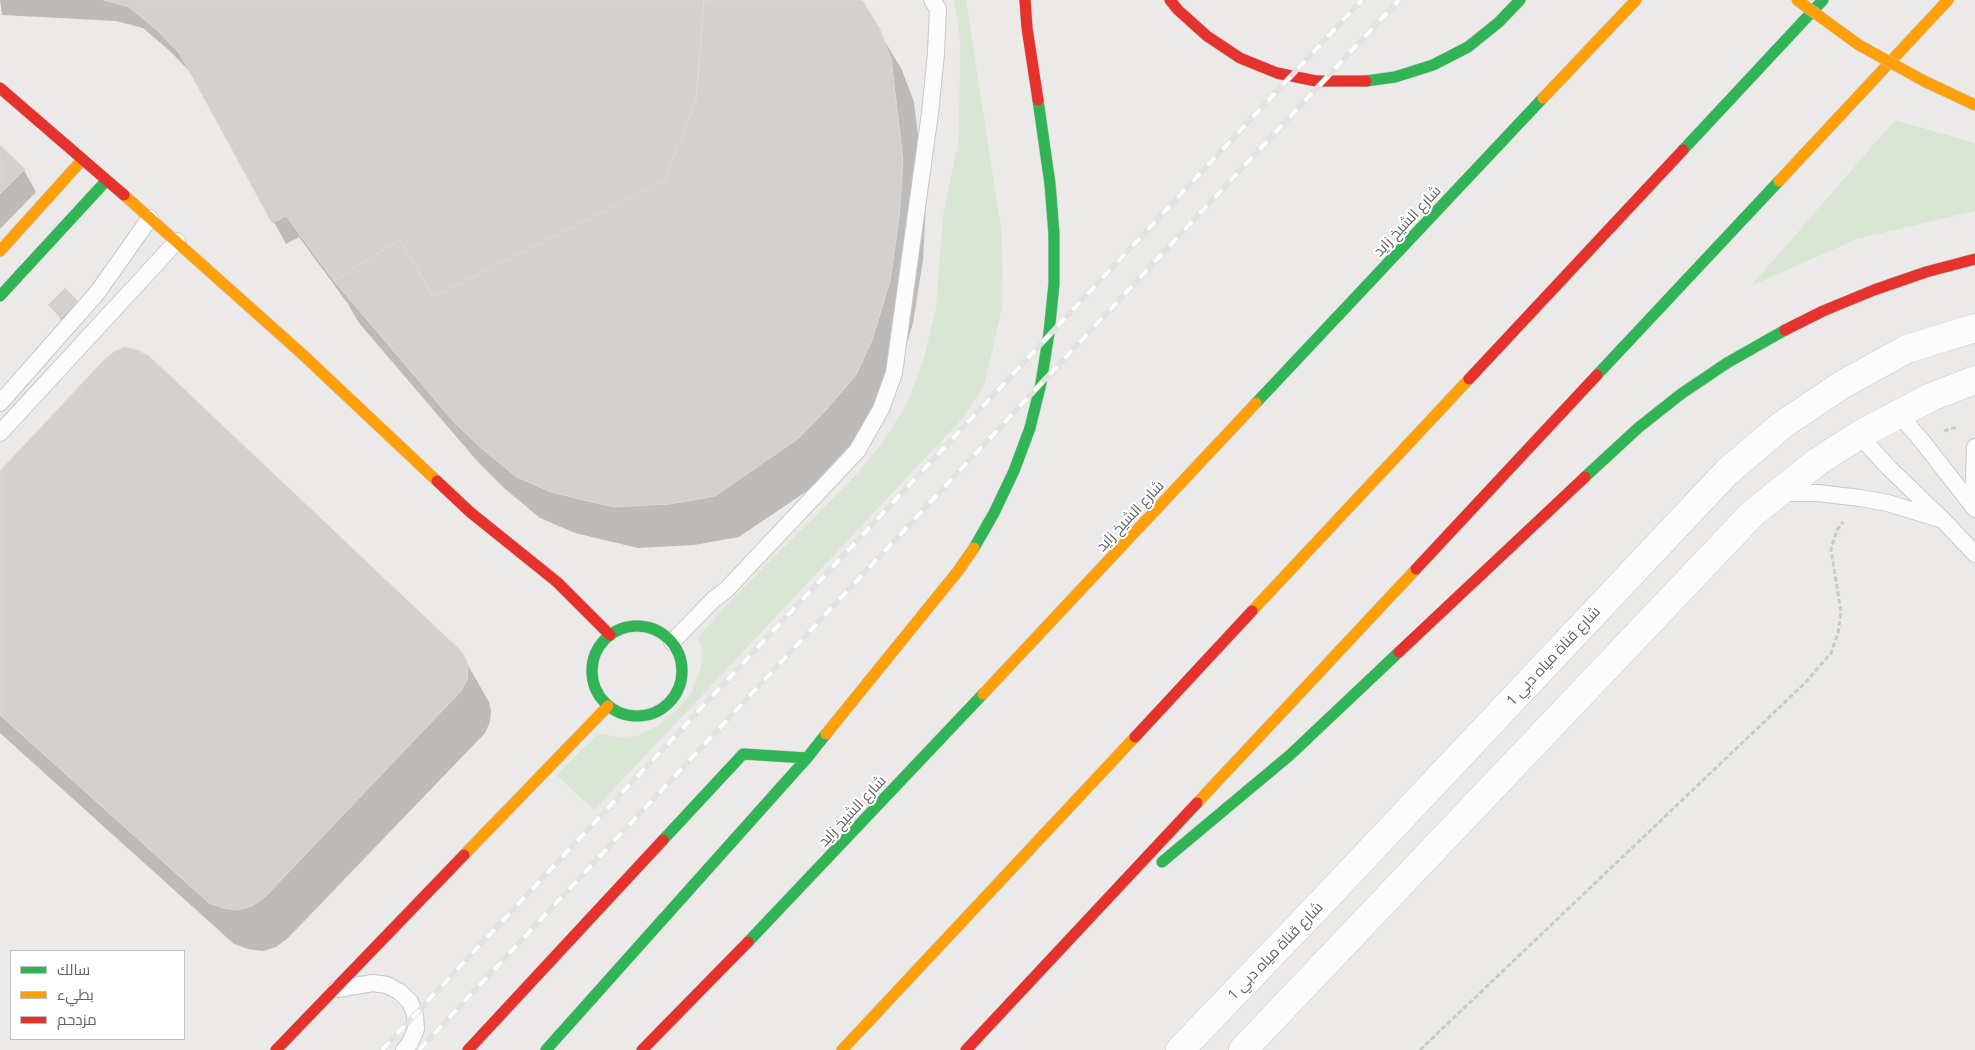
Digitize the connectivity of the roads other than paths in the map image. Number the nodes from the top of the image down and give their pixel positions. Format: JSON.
{"nodes":[{"id":1,"x":932,"y":0,"type":"edge"},
{"id":2,"x":1025,"y":0,"type":"edge"},
{"id":3,"x":1170,"y":0,"type":"edge"},
{"id":4,"x":1520,"y":0,"type":"edge"},
{"id":5,"x":1636,"y":0,"type":"edge"},
{"id":6,"x":1797,"y":0,"type":"edge"},
{"id":7,"x":1823,"y":0,"type":"edge"},
{"id":8,"x":1948,"y":0,"type":"edge"},
{"id":9,"x":0,"y":88,"type":"edge"},
{"id":10,"x":1975,"y":105,"type":"edge"},
{"id":11,"x":82,"y":160,"type":"junction"},
{"id":12,"x":106,"y":181,"type":"junction"},
{"id":13,"x":150,"y":218,"type":"junction"},
{"id":14,"x":177,"y":241,"type":"junction"},
{"id":15,"x":0,"y":251,"type":"edge"},
{"id":16,"x":1975,"y":259,"type":"edge"},
{"id":17,"x":0,"y":296,"type":"edge"},
{"id":18,"x":1975,"y":328,"type":"edge"},
{"id":19,"x":1975,"y":380,"type":"edge"},
{"id":20,"x":0,"y":403,"type":"edge"},
{"id":21,"x":1898,"y":413,"type":"junction"},
{"id":22,"x":0,"y":433,"type":"edge"},
{"id":23,"x":1859,"y":435,"type":"junction"},
{"id":24,"x":1975,"y":447,"type":"edge"},
{"id":25,"x":1776,"y":493,"type":"junction"},
{"id":26,"x":1974,"y":508,"type":"edge"},
{"id":27,"x":1943,"y":520,"type":"junction"},
{"id":28,"x":1975,"y":554,"type":"edge"},
{"id":29,"x":610,"y":635,"type":"junction"},
{"id":30,"x":672,"y":642,"type":"junction"},
{"id":31,"x":608,"y":706,"type":"junction"},
{"id":32,"x":807,"y":758,"type":"junction"},
{"id":33,"x":1101,"y":908,"type":"junction"},
{"id":34,"x":332,"y":990,"type":"junction"},
{"id":35,"x":276,"y":1050,"type":"edge"},
{"id":36,"x":404,"y":1050,"type":"edge"},
{"id":37,"x":468,"y":1050,"type":"edge"},
{"id":38,"x":546,"y":1050,"type":"edge"},
{"id":39,"x":642,"y":1050,"type":"edge"},
{"id":40,"x":842,"y":1050,"type":"edge"},
{"id":41,"x":966,"y":1050,"type":"edge"},
{"id":42,"x":1180,"y":1050,"type":"edge"},
{"id":43,"x":1243,"y":1050,"type":"edge"}],
"edges":[{"from":1,"to":30,"type":"lane"},
{"from":2,"to":32,"type":"main road"},
{"from":3,"to":4,"type":"main road"},
{"from":5,"to":39,"type":"main road","name":"شارع الشيخ زايد"},
{"from":6,"to":10,"type":"main road","bridge":true},
{"from":7,"to":40,"type":"main road"},
{"from":8,"to":33,"type":"main road"},
{"from":9,"to":11,"type":"main road"},
{"from":11,"to":12,"type":"main road"},
{"from":11,"to":15,"type":"main road"},
{"from":12,"to":13,"type":"main road"},
{"from":12,"to":17,"type":"main road"},
{"from":13,"to":14,"type":"main road"},
{"from":13,"to":20,"type":"lane"},
{"from":14,"to":22,"type":"lane"},
{"from":14,"to":29,"type":"main road"},
{"from":16,"to":33,"type":"main road"},
{"from":18,"to":42,"type":"street","name":"شارع قناة مياه دبي 1"},
{"from":19,"to":21,"type":"street"},
{"from":21,"to":23,"type":"street"},
{"from":21,"to":26,"type":"lane"},
{"from":23,"to":25,"type":"street"},
{"from":23,"to":27,"type":"lane"},
{"from":24,"to":26,"type":"lane"},
{"from":25,"to":27,"type":"lane"},
{"from":25,"to":43,"type":"street"},
{"from":27,"to":28,"type":"lane"},
{"from":29,"to":30,"type":"main road"},
{"from":29,"to":31,"type":"main road"},
{"from":30,"to":31,"type":"main road"},
{"from":31,"to":34,"type":"main road"},
{"from":32,"to":37,"type":"main road"},
{"from":32,"to":38,"type":"main road"},
{"from":33,"to":41,"type":"main road"},
{"from":34,"to":35,"type":"main road"},
{"from":34,"to":36,"type":"lane"}]}
